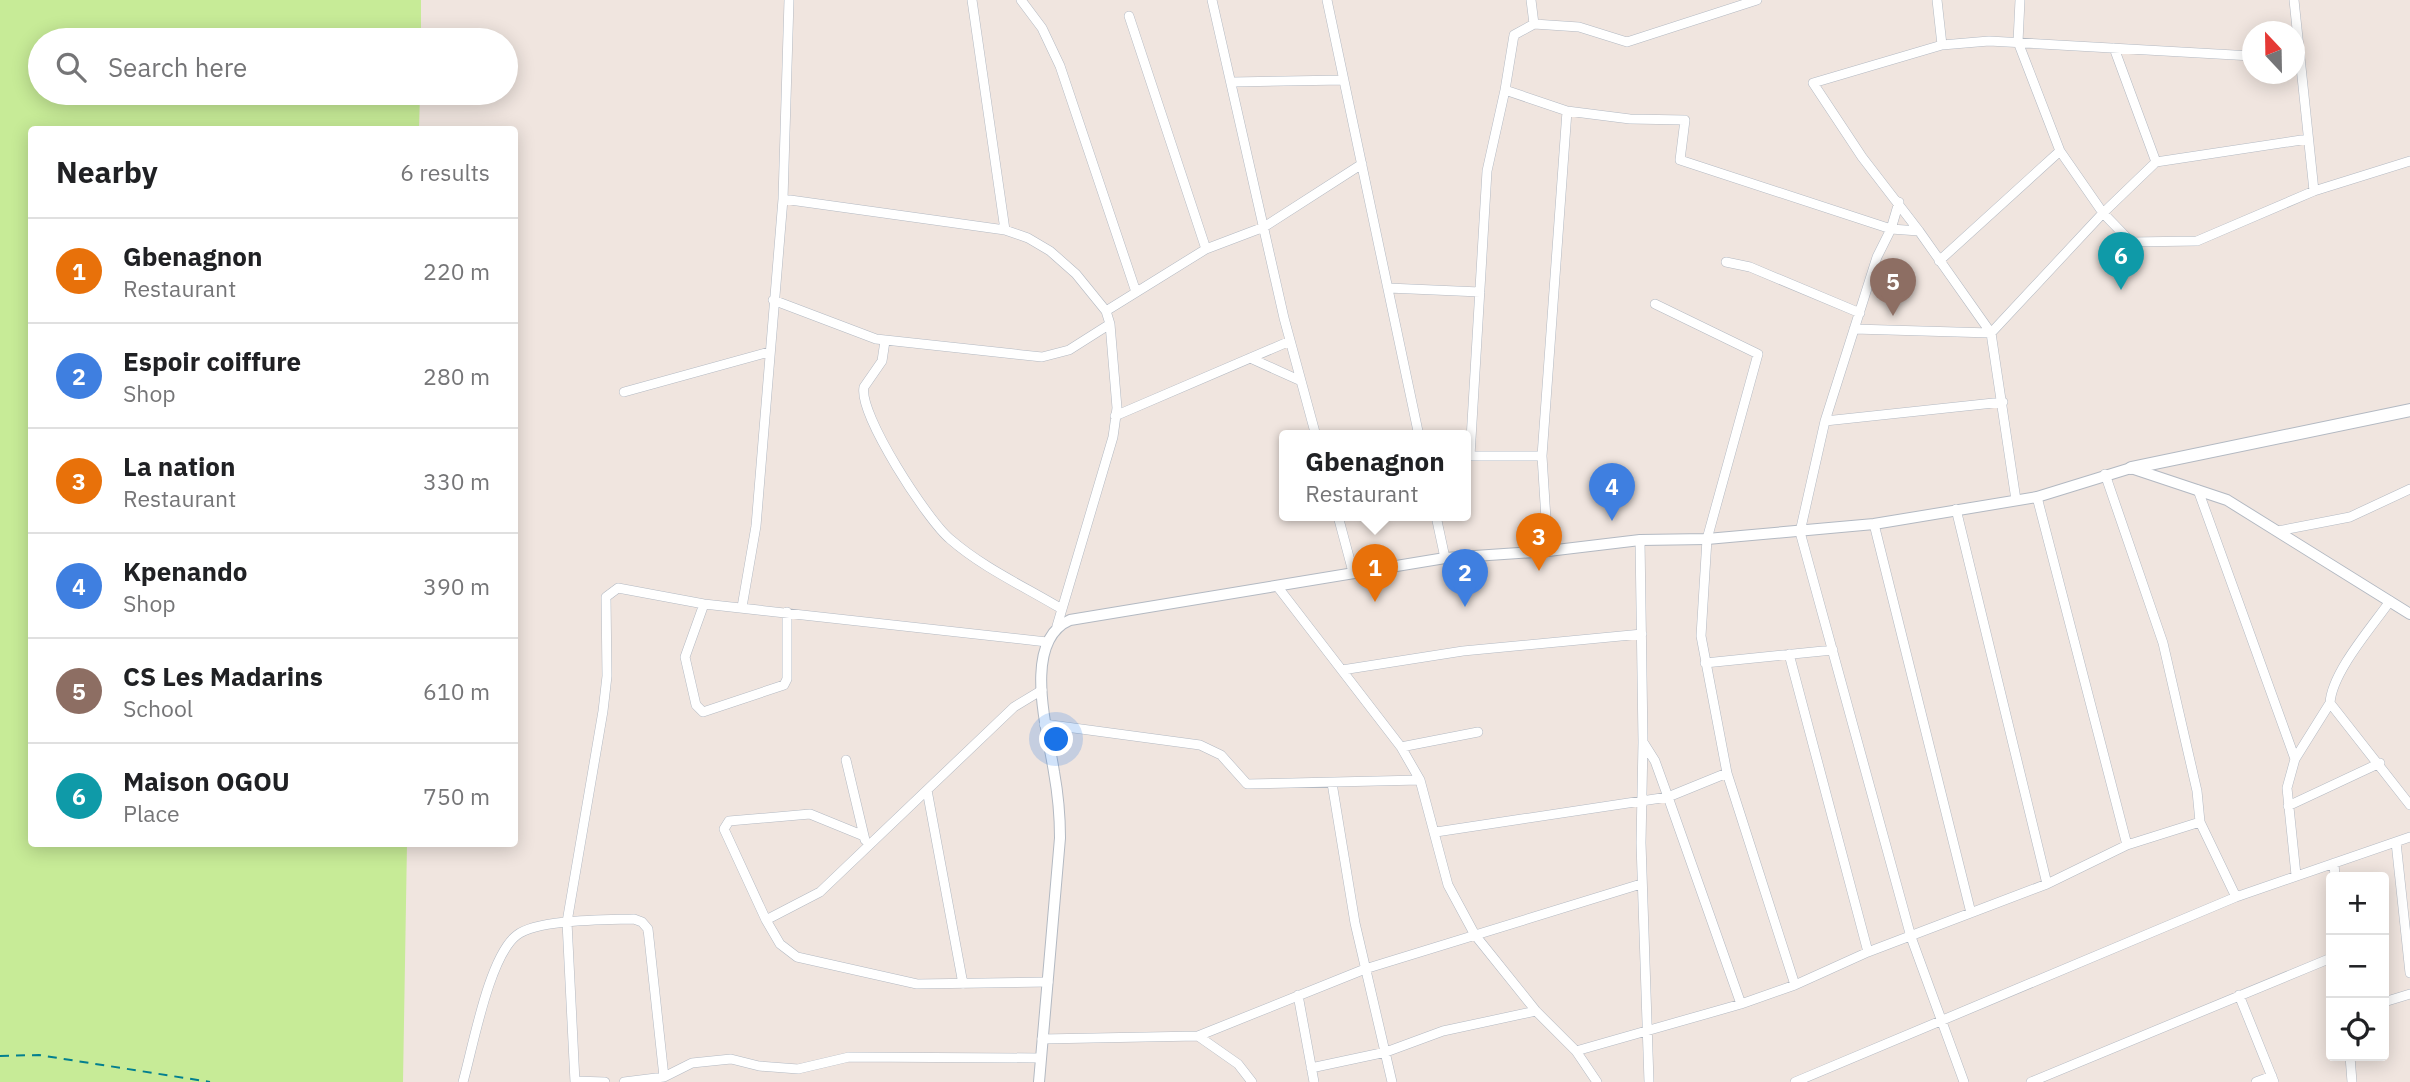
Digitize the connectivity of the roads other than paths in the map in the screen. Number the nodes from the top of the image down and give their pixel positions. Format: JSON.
{"nodes":[{"id":1,"x":789,"y":0,"type":"edge"},
{"id":2,"x":972,"y":0,"type":"edge"},
{"id":3,"x":1021,"y":0,"type":"edge"},
{"id":4,"x":1212,"y":0,"type":"edge"},
{"id":5,"x":1327,"y":0,"type":"edge"},
{"id":6,"x":1531,"y":0,"type":"edge"},
{"id":7,"x":1757,"y":0,"type":"edge"},
{"id":8,"x":1937,"y":0,"type":"edge"},
{"id":9,"x":2020,"y":0,"type":"edge"},
{"id":10,"x":2294,"y":0,"type":"edge"},
{"id":11,"x":1129,"y":16,"type":"dead end"},
{"id":12,"x":2295,"y":21,"type":"edge"},
{"id":13,"x":1534,"y":24,"type":"junction"},
{"id":14,"x":2018,"y":42,"type":"junction"},
{"id":15,"x":1942,"y":45,"type":"junction"},
{"id":16,"x":2114,"y":48,"type":"junction"},
{"id":17,"x":2242,"y":55,"type":"edge"},
{"id":18,"x":1344,"y":80,"type":"junction"},
{"id":19,"x":1233,"y":82,"type":"junction"},
{"id":20,"x":2300,"y":84,"type":"edge"},
{"id":21,"x":1505,"y":90,"type":"junction"},
{"id":22,"x":1567,"y":111,"type":"junction"},
{"id":23,"x":2308,"y":139,"type":"junction"},
{"id":24,"x":2060,"y":151,"type":"junction"},
{"id":25,"x":2410,"y":161,"type":"edge"},
{"id":26,"x":2156,"y":162,"type":"junction"},
{"id":27,"x":1362,"y":164,"type":"junction"},
{"id":28,"x":2314,"y":191,"type":"junction"},
{"id":29,"x":783,"y":199,"type":"junction"},
{"id":30,"x":1899,"y":202,"type":"junction"},
{"id":31,"x":2104,"y":213,"type":"junction"},
{"id":32,"x":1264,"y":227,"type":"junction"},
{"id":33,"x":1891,"y":229,"type":"junction"},
{"id":34,"x":1006,"y":230,"type":"junction"},
{"id":35,"x":1919,"y":231,"type":"junction"},
{"id":36,"x":1206,"y":249,"type":"junction"},
{"id":37,"x":1939,"y":261,"type":"junction"},
{"id":38,"x":1726,"y":262,"type":"dead end"},
{"id":39,"x":1388,"y":288,"type":"junction"},
{"id":40,"x":1136,"y":292,"type":"junction"},
{"id":41,"x":1480,"y":292,"type":"junction"},
{"id":42,"x":773,"y":300,"type":"junction"},
{"id":43,"x":1655,"y":304,"type":"dead end"},
{"id":44,"x":1106,"y":311,"type":"junction"},
{"id":45,"x":1860,"y":313,"type":"junction"},
{"id":46,"x":1110,"y":324,"type":"junction"},
{"id":47,"x":1854,"y":329,"type":"junction"},
{"id":48,"x":1991,"y":333,"type":"junction"},
{"id":49,"x":886,"y":341,"type":"junction"},
{"id":50,"x":1290,"y":341,"type":"junction"},
{"id":51,"x":769,"y":352,"type":"junction"},
{"id":52,"x":1250,"y":358,"type":"junction"},
{"id":53,"x":1301,"y":381,"type":"junction"},
{"id":54,"x":624,"y":391,"type":"dead end"},
{"id":55,"x":2003,"y":402,"type":"junction"},
{"id":56,"x":2410,"y":410,"type":"edge"},
{"id":57,"x":1115,"y":416,"type":"junction"},
{"id":58,"x":1825,"y":421,"type":"junction"},
{"id":59,"x":1314,"y":430,"type":"edge"},
{"id":60,"x":1418,"y":430,"type":"edge"},
{"id":61,"x":1470,"y":430,"type":"edge"},
{"id":62,"x":1471,"y":456,"type":"edge"},
{"id":63,"x":1542,"y":456,"type":"junction"},
{"id":64,"x":2131,"y":468,"type":"junction"},
{"id":65,"x":2105,"y":474,"type":"junction"},
{"id":66,"x":2410,"y":489,"type":"edge"},
{"id":67,"x":2198,"y":490,"type":"junction"},
{"id":68,"x":2037,"y":497,"type":"junction"},
{"id":69,"x":2016,"y":500,"type":"junction"},
{"id":70,"x":1956,"y":509,"type":"junction"},
{"id":71,"x":1339,"y":521,"type":"edge"},
{"id":72,"x":1437,"y":521,"type":"edge"},
{"id":73,"x":1874,"y":524,"type":"junction"},
{"id":74,"x":2278,"y":531,"type":"junction"},
{"id":75,"x":1800,"y":532,"type":"junction"},
{"id":76,"x":1707,"y":539,"type":"junction"},
{"id":77,"x":1640,"y":540,"type":"junction"},
{"id":78,"x":1548,"y":551,"type":"junction"},
{"id":79,"x":1445,"y":558,"type":"junction"},
{"id":80,"x":1353,"y":572,"type":"junction"},
{"id":81,"x":1277,"y":586,"type":"junction"},
{"id":82,"x":2390,"y":601,"type":"junction"},
{"id":83,"x":704,"y":604,"type":"junction"},
{"id":84,"x":742,"y":607,"type":"junction"},
{"id":85,"x":1060,"y":608,"type":"junction"},
{"id":86,"x":788,"y":612,"type":"junction"},
{"id":87,"x":2410,"y":614,"type":"edge"},
{"id":88,"x":1056,"y":626,"type":"junction"},
{"id":89,"x":1642,"y":634,"type":"junction"},
{"id":90,"x":1047,"y":642,"type":"junction"},
{"id":91,"x":1833,"y":650,"type":"junction"},
{"id":92,"x":1789,"y":654,"type":"junction"},
{"id":93,"x":1704,"y":663,"type":"junction"},
{"id":94,"x":1342,"y":670,"type":"junction"},
{"id":95,"x":1042,"y":690,"type":"junction"},
{"id":96,"x":2330,"y":703,"type":"junction"},
{"id":97,"x":1045,"y":724,"type":"junction"},
{"id":98,"x":1478,"y":732,"type":"dead end"},
{"id":99,"x":1643,"y":742,"type":"junction"},
{"id":100,"x":1401,"y":747,"type":"junction"},
{"id":101,"x":2295,"y":759,"type":"junction"},
{"id":102,"x":846,"y":760,"type":"dead end"},
{"id":103,"x":2380,"y":763,"type":"junction"},
{"id":104,"x":1727,"y":773,"type":"junction"},
{"id":105,"x":1420,"y":780,"type":"junction"},
{"id":106,"x":1332,"y":783,"type":"junction"},
{"id":107,"x":927,"y":790,"type":"junction"},
{"id":108,"x":1668,"y":797,"type":"junction"},
{"id":109,"x":1641,"y":802,"type":"junction"},
{"id":110,"x":2410,"y":805,"type":"edge"},
{"id":111,"x":2288,"y":806,"type":"junction"},
{"id":112,"x":2200,"y":822,"type":"junction"},
{"id":113,"x":1436,"y":832,"type":"junction"},
{"id":114,"x":864,"y":836,"type":"junction"},
{"id":115,"x":2410,"y":837,"type":"edge"},
{"id":116,"x":2396,"y":842,"type":"junction"},
{"id":117,"x":2127,"y":845,"type":"junction"},
{"id":118,"x":867,"y":850,"type":"junction"},
{"id":119,"x":2334,"y":863,"type":"junction"},
{"id":120,"x":2335,"y":872,"type":"edge"},
{"id":121,"x":2296,"y":875,"type":"junction"},
{"id":122,"x":1642,"y":884,"type":"junction"},
{"id":123,"x":2047,"y":884,"type":"junction"},
{"id":124,"x":2236,"y":897,"type":"junction"},
{"id":125,"x":1970,"y":913,"type":"junction"},
{"id":126,"x":766,"y":920,"type":"junction"},
{"id":127,"x":567,"y":922,"type":"junction"},
{"id":128,"x":1475,"y":935,"type":"junction"},
{"id":129,"x":1911,"y":937,"type":"junction"},
{"id":130,"x":1868,"y":952,"type":"junction"},
{"id":131,"x":2326,"y":960,"type":"edge"},
{"id":132,"x":1365,"y":969,"type":"junction"},
{"id":133,"x":2410,"y":973,"type":"edge"},
{"id":134,"x":1048,"y":982,"type":"junction"},
{"id":135,"x":963,"y":984,"type":"junction"},
{"id":136,"x":1795,"y":985,"type":"junction"},
{"id":137,"x":2410,"y":994,"type":"edge"},
{"id":138,"x":1298,"y":995,"type":"junction"},
{"id":139,"x":2239,"y":995,"type":"junction"},
{"id":140,"x":2389,"y":1000,"type":"edge"},
{"id":141,"x":1741,"y":1004,"type":"junction"},
{"id":142,"x":1536,"y":1011,"type":"junction"},
{"id":143,"x":1940,"y":1022,"type":"junction"},
{"id":144,"x":1648,"y":1029,"type":"junction"},
{"id":145,"x":1198,"y":1036,"type":"junction"},
{"id":146,"x":1042,"y":1039,"type":"junction"},
{"id":147,"x":1576,"y":1051,"type":"junction"},
{"id":148,"x":1386,"y":1052,"type":"junction"},
{"id":149,"x":1040,"y":1058,"type":"junction"},
{"id":150,"x":2350,"y":1061,"type":"edge"},
{"id":151,"x":1311,"y":1068,"type":"junction"},
{"id":152,"x":664,"y":1077,"type":"junction"},
{"id":153,"x":2273,"y":1079,"type":"edge"},
{"id":154,"x":575,"y":1081,"type":"edge"},
{"id":155,"x":463,"y":1082,"type":"edge"},
{"id":156,"x":605,"y":1082,"type":"edge"},
{"id":157,"x":624,"y":1082,"type":"edge"},
{"id":158,"x":1039,"y":1082,"type":"edge"},
{"id":159,"x":1252,"y":1082,"type":"edge"},
{"id":160,"x":1314,"y":1082,"type":"edge"},
{"id":161,"x":1392,"y":1082,"type":"edge"},
{"id":162,"x":1597,"y":1082,"type":"edge"},
{"id":163,"x":1649,"y":1082,"type":"edge"},
{"id":164,"x":1795,"y":1082,"type":"edge"},
{"id":165,"x":1964,"y":1082,"type":"edge"},
{"id":166,"x":2031,"y":1082,"type":"edge"},
{"id":167,"x":2256,"y":1082,"type":"edge"},
{"id":168,"x":2352,"y":1082,"type":"edge"}],
"edges":[{"from":1,"to":29,"type":"street"},
{"from":2,"to":34,"type":"street"},
{"from":3,"to":40,"type":"street"},
{"from":4,"to":19,"type":"street"},
{"from":5,"to":18,"type":"street"},
{"from":6,"to":13,"type":"street"},
{"from":7,"to":13,"type":"street"},
{"from":8,"to":15,"type":"street"},
{"from":9,"to":14,"type":"street"},
{"from":10,"to":12,"type":"street"},
{"from":11,"to":36,"type":"street"},
{"from":13,"to":21,"type":"street"},
{"from":14,"to":15,"type":"street"},
{"from":14,"to":16,"type":"street"},
{"from":14,"to":24,"type":"street"},
{"from":15,"to":30,"type":"street"},
{"from":16,"to":17,"type":"street"},
{"from":16,"to":26,"type":"street"},
{"from":18,"to":19,"type":"street"},
{"from":18,"to":27,"type":"street"},
{"from":19,"to":32,"type":"street"},
{"from":20,"to":23,"type":"street"},
{"from":21,"to":22,"type":"street"},
{"from":21,"to":41,"type":"street"},
{"from":22,"to":33,"type":"street"},
{"from":22,"to":63,"type":"street"},
{"from":23,"to":26,"type":"street"},
{"from":23,"to":28,"type":"street"},
{"from":24,"to":31,"type":"street"},
{"from":24,"to":37,"type":"street"},
{"from":25,"to":28,"type":"street"},
{"from":26,"to":31,"type":"street"},
{"from":27,"to":32,"type":"street"},
{"from":27,"to":39,"type":"street"},
{"from":28,"to":31,"type":"street"},
{"from":29,"to":34,"type":"street"},
{"from":29,"to":42,"type":"street"},
{"from":30,"to":33,"type":"street"},
{"from":30,"to":35,"type":"street"},
{"from":31,"to":48,"type":"street"},
{"from":32,"to":36,"type":"street"},
{"from":32,"to":50,"type":"street"},
{"from":33,"to":35,"type":"street"},
{"from":33,"to":45,"type":"street"},
{"from":34,"to":44,"type":"street"},
{"from":35,"to":37,"type":"street"},
{"from":36,"to":40,"type":"street"},
{"from":37,"to":48,"type":"street"},
{"from":38,"to":45,"type":"street"},
{"from":39,"to":41,"type":"street"},
{"from":39,"to":60,"type":"street"},
{"from":40,"to":44,"type":"street"},
{"from":41,"to":61,"type":"street"},
{"from":42,"to":49,"type":"street"},
{"from":42,"to":51,"type":"street"},
{"from":43,"to":76,"type":"street"},
{"from":44,"to":46,"type":"street"},
{"from":45,"to":47,"type":"street"},
{"from":46,"to":49,"type":"street"},
{"from":46,"to":57,"type":"street"},
{"from":47,"to":48,"type":"street"},
{"from":47,"to":58,"type":"street"},
{"from":48,"to":55,"type":"street"},
{"from":49,"to":85,"type":"street"},
{"from":50,"to":52,"type":"street"},
{"from":50,"to":53,"type":"street"},
{"from":51,"to":54,"type":"street"},
{"from":51,"to":84,"type":"street"},
{"from":52,"to":53,"type":"street"},
{"from":52,"to":57,"type":"street"},
{"from":53,"to":59,"type":"street"},
{"from":55,"to":58,"type":"street"},
{"from":55,"to":69,"type":"street"},
{"from":56,"to":64,"type":"main road"},
{"from":57,"to":85,"type":"street"},
{"from":58,"to":75,"type":"street"},
{"from":62,"to":63,"type":"street"},
{"from":63,"to":78,"type":"street"},
{"from":64,"to":65,"type":"street"},
{"from":64,"to":67,"type":"street"},
{"from":65,"to":68,"type":"street"},
{"from":65,"to":112,"type":"street"},
{"from":66,"to":74,"type":"street"},
{"from":67,"to":74,"type":"street"},
{"from":67,"to":101,"type":"street"},
{"from":68,"to":69,"type":"street"},
{"from":68,"to":117,"type":"street"},
{"from":69,"to":70,"type":"street"},
{"from":70,"to":73,"type":"street"},
{"from":70,"to":123,"type":"street"},
{"from":71,"to":80,"type":"street"},
{"from":72,"to":79,"type":"street"},
{"from":73,"to":75,"type":"street"},
{"from":73,"to":125,"type":"street"},
{"from":74,"to":82,"type":"street"},
{"from":75,"to":76,"type":"street"},
{"from":75,"to":91,"type":"street"},
{"from":76,"to":77,"type":"street"},
{"from":76,"to":93,"type":"street"},
{"from":77,"to":78,"type":"street"},
{"from":77,"to":89,"type":"street"},
{"from":78,"to":79,"type":"street"},
{"from":79,"to":80,"type":"street"},
{"from":80,"to":81,"type":"street"},
{"from":81,"to":88,"type":"street"},
{"from":81,"to":94,"type":"street"},
{"from":82,"to":87,"type":"street"},
{"from":82,"to":96,"type":"street"},
{"from":83,"to":84,"type":"street"},
{"from":83,"to":86,"type":"street"},
{"from":83,"to":127,"type":"street"},
{"from":84,"to":86,"type":"street"},
{"from":85,"to":88,"type":"street"},
{"from":86,"to":90,"type":"street"},
{"from":88,"to":90,"type":"street"},
{"from":89,"to":94,"type":"street"},
{"from":89,"to":99,"type":"street"},
{"from":90,"to":95,"type":"street"},
{"from":91,"to":92,"type":"street"},
{"from":91,"to":129,"type":"street"},
{"from":92,"to":93,"type":"street"},
{"from":92,"to":130,"type":"street"},
{"from":93,"to":104,"type":"street"},
{"from":94,"to":100,"type":"street"},
{"from":95,"to":97,"type":"street"},
{"from":95,"to":107,"type":"street"},
{"from":96,"to":101,"type":"street"},
{"from":96,"to":103,"type":"street"},
{"from":97,"to":106,"type":"street"},
{"from":97,"to":134,"type":"street"},
{"from":98,"to":100,"type":"street"},
{"from":99,"to":108,"type":"street"},
{"from":99,"to":109,"type":"street"},
{"from":100,"to":105,"type":"street"},
{"from":101,"to":111,"type":"street"},
{"from":102,"to":114,"type":"street"},
{"from":103,"to":110,"type":"street"},
{"from":103,"to":111,"type":"street"},
{"from":104,"to":108,"type":"street"},
{"from":104,"to":136,"type":"street"},
{"from":105,"to":106,"type":"street"},
{"from":105,"to":113,"type":"street"},
{"from":106,"to":132,"type":"street"},
{"from":107,"to":118,"type":"street"},
{"from":107,"to":135,"type":"street"},
{"from":108,"to":109,"type":"street"},
{"from":108,"to":141,"type":"street"},
{"from":109,"to":113,"type":"street"},
{"from":109,"to":122,"type":"street"},
{"from":111,"to":121,"type":"street"},
{"from":112,"to":117,"type":"street"},
{"from":112,"to":124,"type":"street"},
{"from":113,"to":128,"type":"street"},
{"from":114,"to":118,"type":"street"},
{"from":114,"to":126,"type":"street"},
{"from":115,"to":116,"type":"street"},
{"from":116,"to":119,"type":"street"},
{"from":116,"to":133,"type":"street"},
{"from":117,"to":123,"type":"street"},
{"from":118,"to":126,"type":"street"},
{"from":119,"to":120,"type":"street"},
{"from":119,"to":121,"type":"street"},
{"from":121,"to":124,"type":"street"},
{"from":122,"to":128,"type":"street"},
{"from":122,"to":144,"type":"street"},
{"from":123,"to":125,"type":"street"},
{"from":124,"to":143,"type":"street"},
{"from":125,"to":129,"type":"street"},
{"from":126,"to":135,"type":"street"},
{"from":127,"to":152,"type":"street"},
{"from":127,"to":154,"type":"street"},
{"from":127,"to":155,"type":"street"},
{"from":128,"to":132,"type":"street"},
{"from":128,"to":142,"type":"street"},
{"from":129,"to":130,"type":"street"},
{"from":129,"to":143,"type":"street"},
{"from":130,"to":136,"type":"street"},
{"from":131,"to":139,"type":"street"},
{"from":132,"to":138,"type":"street"},
{"from":132,"to":148,"type":"street"},
{"from":134,"to":135,"type":"street"},
{"from":134,"to":146,"type":"street"},
{"from":136,"to":141,"type":"street"},
{"from":137,"to":140,"type":"street"},
{"from":138,"to":145,"type":"street"},
{"from":138,"to":151,"type":"street"},
{"from":139,"to":153,"type":"street"},
{"from":139,"to":166,"type":"street"},
{"from":141,"to":144,"type":"street"},
{"from":142,"to":147,"type":"street"},
{"from":142,"to":148,"type":"street"},
{"from":143,"to":164,"type":"street"},
{"from":143,"to":165,"type":"street"},
{"from":144,"to":147,"type":"street"},
{"from":144,"to":163,"type":"street"},
{"from":145,"to":146,"type":"street"},
{"from":145,"to":159,"type":"street"},
{"from":146,"to":149,"type":"street"},
{"from":147,"to":162,"type":"street"},
{"from":148,"to":151,"type":"street"},
{"from":148,"to":161,"type":"street"},
{"from":149,"to":152,"type":"street"},
{"from":149,"to":158,"type":"street"},
{"from":150,"to":168,"type":"street"},
{"from":151,"to":160,"type":"street"},
{"from":152,"to":157,"type":"street"},
{"from":153,"to":167,"type":"street"},
{"from":154,"to":156,"type":"street"}]}
